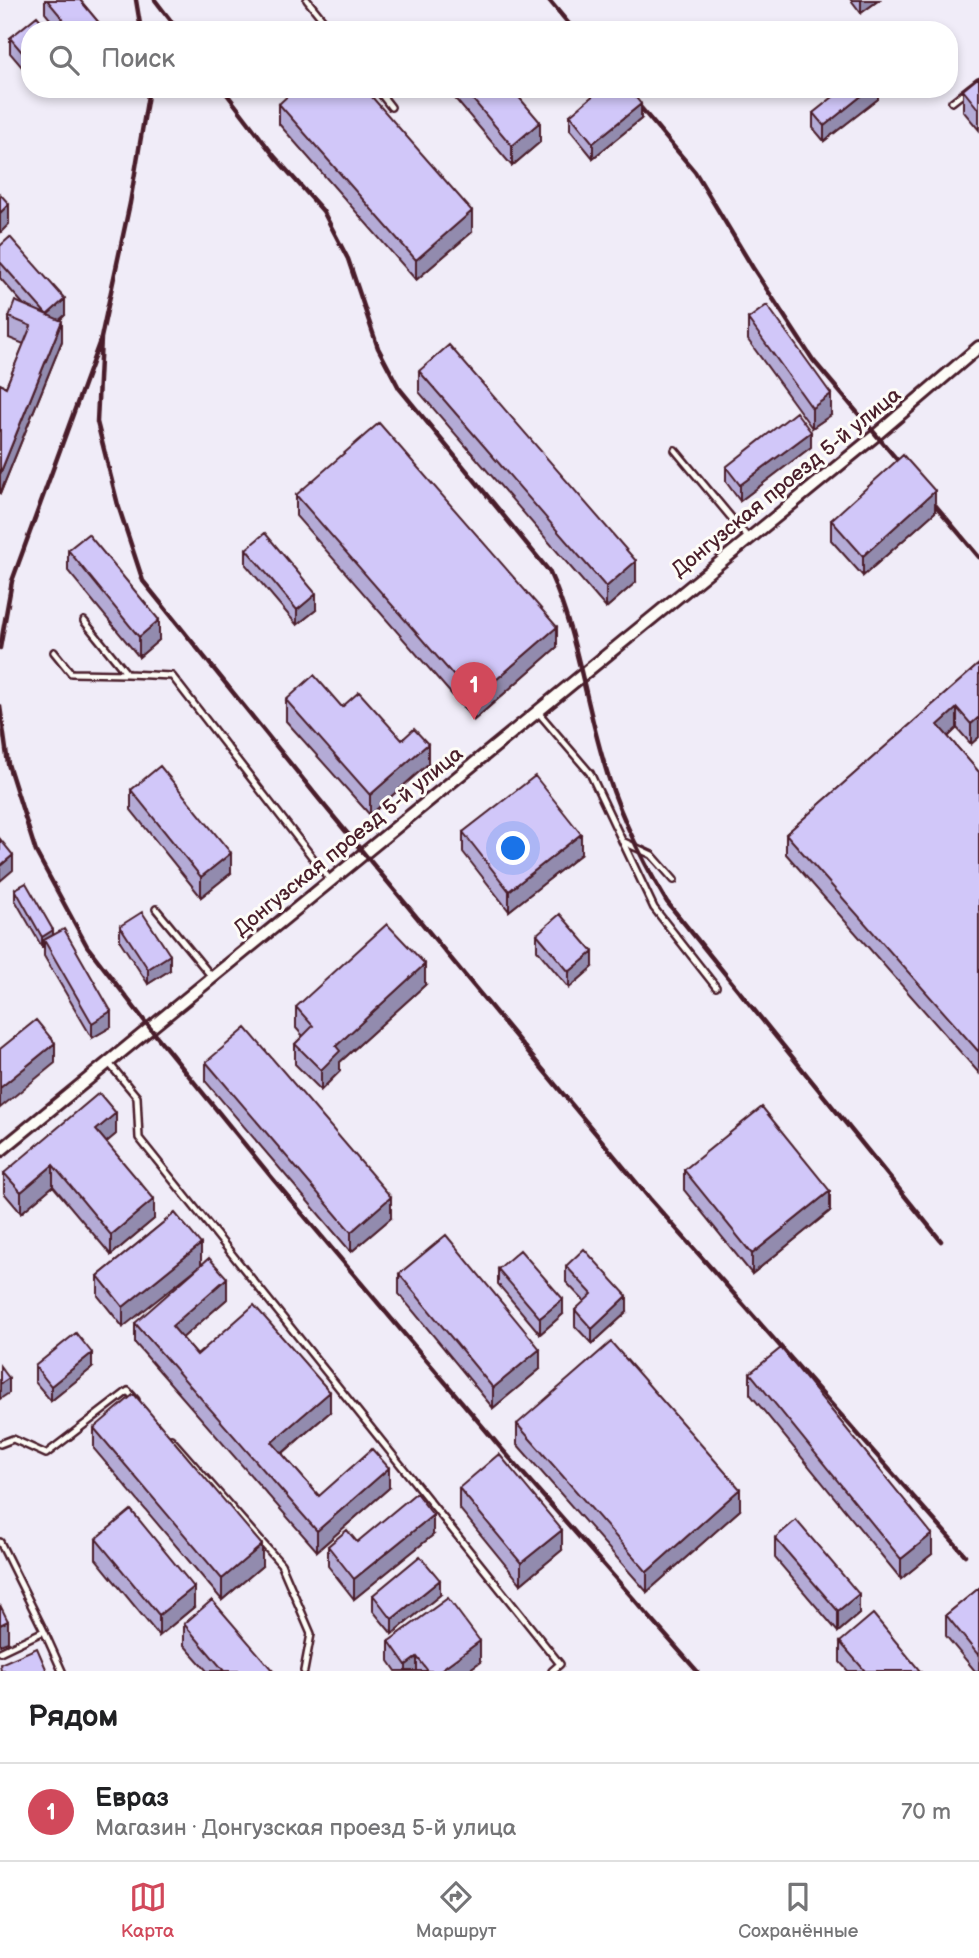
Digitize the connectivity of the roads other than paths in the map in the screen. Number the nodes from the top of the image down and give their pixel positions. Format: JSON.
{"nodes":[{"id":1,"x":307,"y":0,"type":"edge"},
{"id":2,"x":324,"y":21,"type":"edge"},
{"id":3,"x":979,"y":81,"type":"edge"},
{"id":4,"x":958,"y":97,"type":"edge"},
{"id":5,"x":384,"y":98,"type":"edge"},
{"id":6,"x":957,"y":98,"type":"edge"},
{"id":7,"x":952,"y":102,"type":"dead end"},
{"id":8,"x":391,"y":107,"type":"dead end"},
{"id":9,"x":979,"y":347,"type":"edge"},
{"id":10,"x":675,"y":450,"type":"dead end"},
{"id":11,"x":749,"y":538,"type":"junction"},
{"id":12,"x":83,"y":621,"type":"dead end"},
{"id":13,"x":54,"y":652,"type":"dead end"},
{"id":14,"x":127,"y":674,"type":"junction"},
{"id":15,"x":537,"y":711,"type":"junction"},
{"id":16,"x":622,"y":841,"type":"junction"},
{"id":17,"x":330,"y":880,"type":"junction"},
{"id":18,"x":674,"y":880,"type":"dead end"},
{"id":19,"x":156,"y":909,"type":"dead end"},
{"id":20,"x":212,"y":977,"type":"junction"},
{"id":21,"x":716,"y":987,"type":"dead end"},
{"id":22,"x":108,"y":1062,"type":"junction"},
{"id":23,"x":0,"y":1152,"type":"edge"},
{"id":24,"x":145,"y":1410,"type":"edge"},
{"id":25,"x":170,"y":1437,"type":"edge"},
{"id":26,"x":0,"y":1444,"type":"edge"},
{"id":27,"x":0,"y":1542,"type":"edge"},
{"id":28,"x":44,"y":1632,"type":"junction"},
{"id":29,"x":0,"y":1652,"type":"edge"},
{"id":30,"x":62,"y":1671,"type":"edge"},
{"id":31,"x":304,"y":1671,"type":"edge"},
{"id":32,"x":552,"y":1671,"type":"edge"}],
"edges":[{"from":1,"to":2,"type":"lane"},
{"from":3,"to":4,"type":"lane"},
{"from":5,"to":8,"type":"lane"},
{"from":6,"to":7,"type":"lane"},
{"from":9,"to":11,"type":"street","name":"Донгузская проезд 5-й улица"},
{"from":10,"to":11,"type":"lane"},
{"from":11,"to":15,"type":"street","name":"Донгузская проезд 5-й улица"},
{"from":12,"to":14,"type":"lane"},
{"from":13,"to":14,"type":"lane"},
{"from":14,"to":17,"type":"lane"},
{"from":15,"to":16,"type":"lane"},
{"from":15,"to":17,"type":"street","name":"Донгузская проезд 5-й улица"},
{"from":16,"to":18,"type":"lane"},
{"from":16,"to":21,"type":"lane"},
{"from":17,"to":20,"type":"street","name":"Донгузская проезд 5-й улица"},
{"from":19,"to":20,"type":"lane"},
{"from":20,"to":22,"type":"street","name":"Донгузская проезд 5-й улица"},
{"from":22,"to":23,"type":"street","name":"Донгузская проезд 5-й улица"},
{"from":22,"to":32,"type":"lane"},
{"from":24,"to":26,"type":"lane"},
{"from":25,"to":31,"type":"lane"},
{"from":27,"to":28,"type":"lane"},
{"from":28,"to":29,"type":"lane"},
{"from":28,"to":30,"type":"lane"}]}
